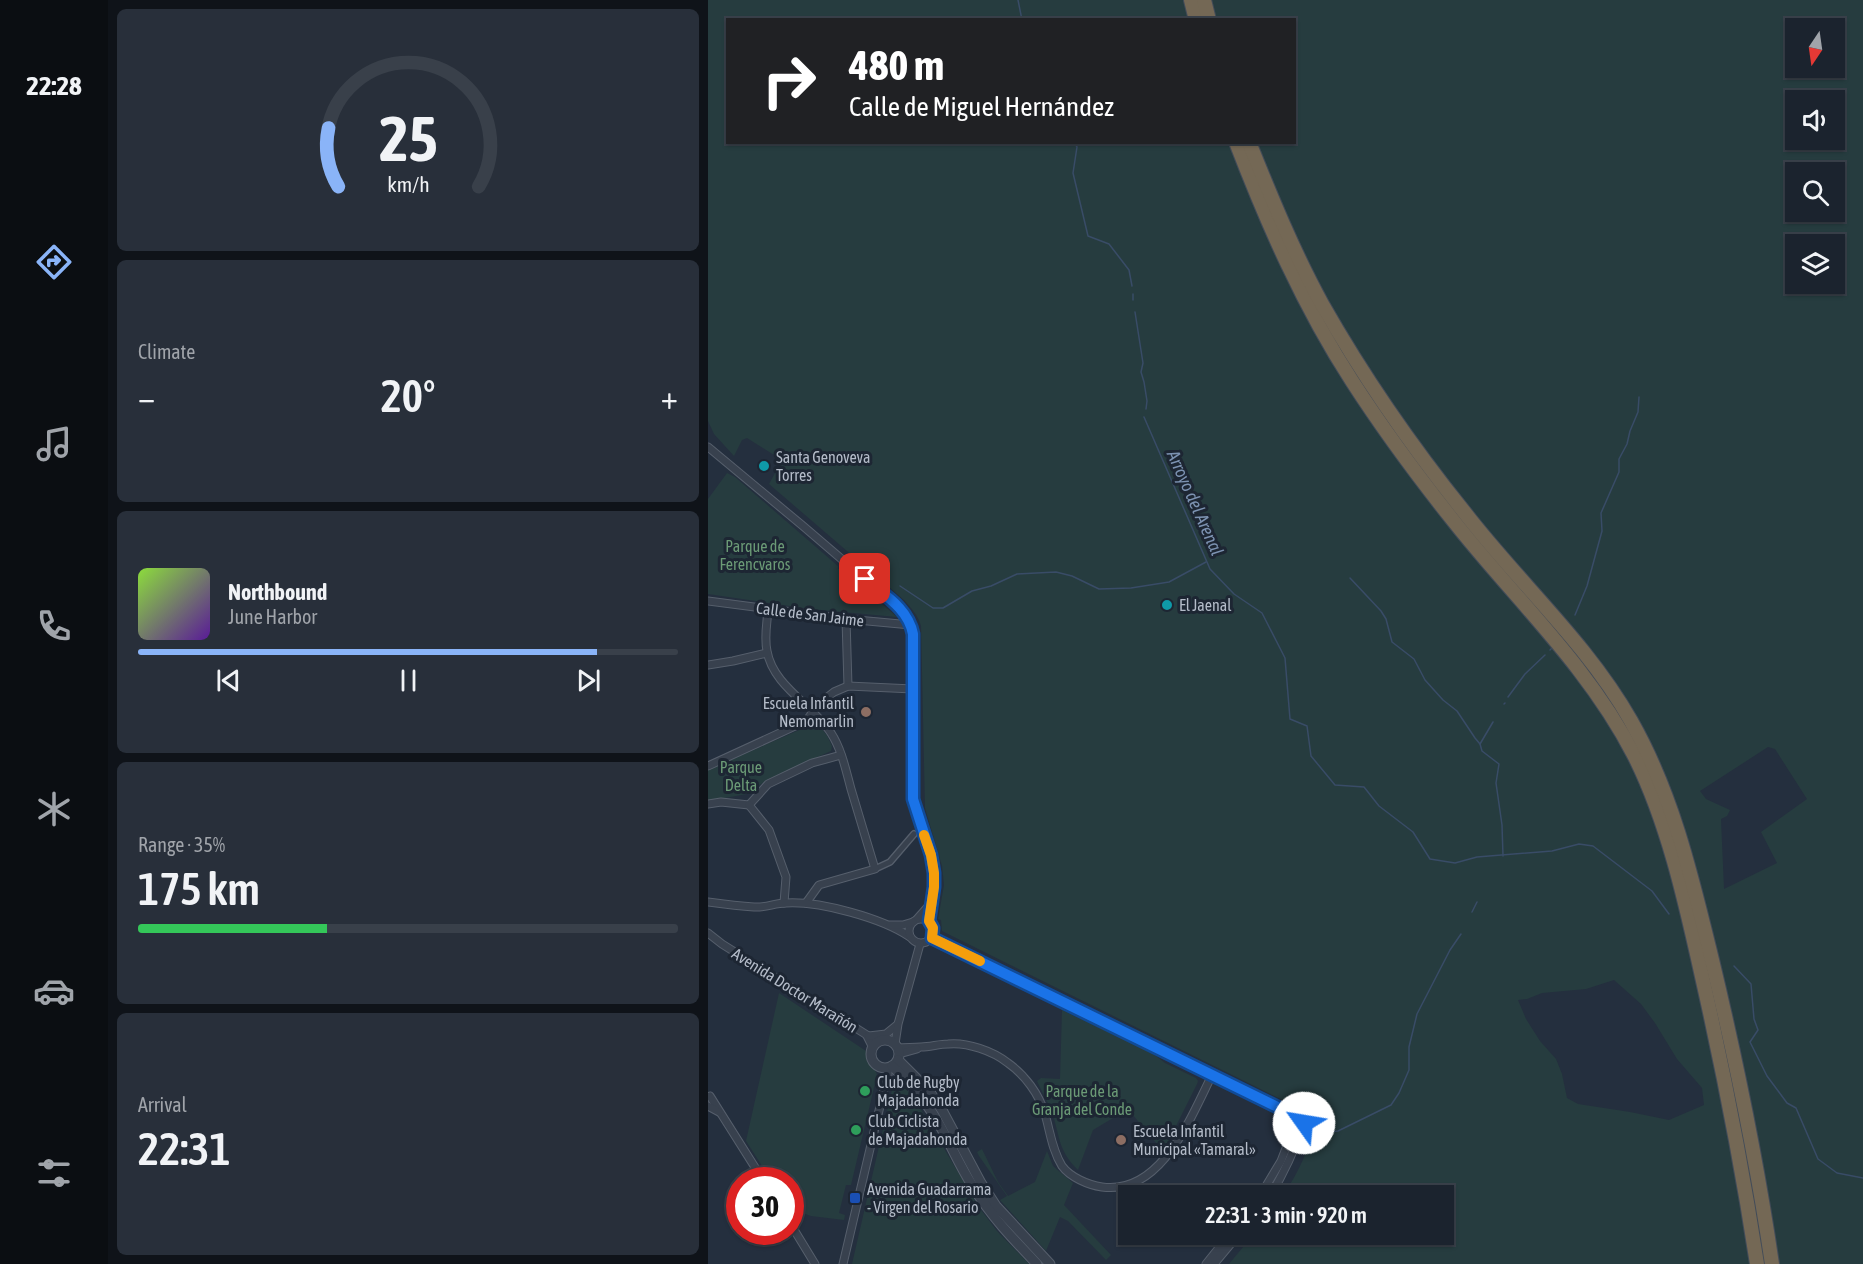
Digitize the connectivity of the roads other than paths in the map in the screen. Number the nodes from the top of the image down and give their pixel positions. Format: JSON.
{"nodes":[{"id":1,"x":1191,"y":0,"type":"edge"},
{"id":2,"x":1205,"y":10,"type":"edge"},
{"id":3,"x":1237,"y":144,"type":"edge"},
{"id":4,"x":1250,"y":144,"type":"edge"},
{"id":5,"x":708,"y":447,"type":"edge"},
{"id":6,"x":708,"y":601,"type":"edge"},
{"id":7,"x":768,"y":610,"type":"junction"},
{"id":8,"x":846,"y":619,"type":"junction"},
{"id":9,"x":911,"y":625,"type":"junction"},
{"id":10,"x":767,"y":653,"type":"junction"},
{"id":11,"x":708,"y":665,"type":"edge"},
{"id":12,"x":848,"y":686,"type":"junction"},
{"id":13,"x":913,"y":689,"type":"junction"},
{"id":14,"x":813,"y":711,"type":"junction"},
{"id":15,"x":841,"y":755,"type":"junction"},
{"id":16,"x":708,"y":766,"type":"edge"},
{"id":17,"x":708,"y":804,"type":"edge"},
{"id":18,"x":749,"y":805,"type":"junction"},
{"id":19,"x":914,"y":834,"type":"dead end"},
{"id":20,"x":875,"y":869,"type":"junction"},
{"id":21,"x":708,"y":902,"type":"edge"},
{"id":22,"x":932,"y":902,"type":"junction"},
{"id":23,"x":784,"y":903,"type":"junction"},
{"id":24,"x":806,"y":903,"type":"junction"},
{"id":25,"x":915,"y":921,"type":"junction"},
{"id":26,"x":929,"y":921,"type":"junction"},
{"id":27,"x":888,"y":926,"type":"junction"},
{"id":28,"x":708,"y":933,"type":"edge"},
{"id":29,"x":910,"y":937,"type":"junction"},
{"id":30,"x":932,"y":938,"type":"junction"},
{"id":31,"x":708,"y":940,"type":"edge"},
{"id":32,"x":722,"y":944,"type":"junction"},
{"id":33,"x":920,"y":944,"type":"junction"},
{"id":34,"x":898,"y":1024,"type":"junction"},
{"id":35,"x":867,"y":1036,"type":"junction"},
{"id":36,"x":875,"y":1045,"type":"junction"},
{"id":37,"x":910,"y":1049,"type":"junction"},
{"id":38,"x":894,"y":1060,"type":"junction"},
{"id":39,"x":1212,"y":1076,"type":"junction"},
{"id":40,"x":885,"y":1085,"type":"junction"},
{"id":41,"x":708,"y":1099,"type":"edge"},
{"id":42,"x":1299,"y":1122,"type":"junction"},
{"id":43,"x":755,"y":1167,"type":"edge"},
{"id":44,"x":1267,"y":1185,"type":"edge"},
{"id":45,"x":1276,"y":1185,"type":"edge"},
{"id":46,"x":804,"y":1245,"type":"edge"},
{"id":47,"x":1221,"y":1245,"type":"edge"},
{"id":48,"x":1230,"y":1245,"type":"edge"},
{"id":49,"x":815,"y":1262,"type":"edge"},
{"id":50,"x":843,"y":1262,"type":"edge"},
{"id":51,"x":1037,"y":1264,"type":"edge"},
{"id":52,"x":1050,"y":1264,"type":"edge"},
{"id":53,"x":1206,"y":1264,"type":"edge"},
{"id":54,"x":1214,"y":1264,"type":"edge"},
{"id":55,"x":1756,"y":1264,"type":"edge"},
{"id":56,"x":1774,"y":1264,"type":"edge"}],
"edges":[{"from":1,"to":2,"type":"highway"},
{"from":3,"to":55,"type":"highway"},
{"from":4,"to":56,"type":"highway"},
{"from":5,"to":9,"type":"street"},
{"from":6,"to":7,"type":"street","name":"Calle de San Jaime"},
{"from":7,"to":8,"type":"street","name":"Calle de San Jaime"},
{"from":7,"to":10,"type":"street"},
{"from":8,"to":9,"type":"street","name":"Calle de San Jaime"},
{"from":8,"to":12,"type":"street"},
{"from":9,"to":13,"type":"street"},
{"from":10,"to":11,"type":"street"},
{"from":10,"to":14,"type":"street"},
{"from":12,"to":13,"type":"street"},
{"from":12,"to":14,"type":"street"},
{"from":13,"to":22,"type":"street"},
{"from":14,"to":15,"type":"street"},
{"from":14,"to":16,"type":"street"},
{"from":15,"to":18,"type":"street"},
{"from":15,"to":20,"type":"street"},
{"from":17,"to":18,"type":"street"},
{"from":18,"to":23,"type":"street"},
{"from":19,"to":20,"type":"street"},
{"from":20,"to":24,"type":"street"},
{"from":21,"to":23,"type":"street"},
{"from":22,"to":25,"type":"street"},
{"from":22,"to":26,"type":"street"},
{"from":23,"to":24,"type":"street"},
{"from":24,"to":27,"type":"street"},
{"from":25,"to":26,"type":"street"},
{"from":25,"to":27,"type":"street"},
{"from":25,"to":29,"type":"street"},
{"from":26,"to":30,"type":"street"},
{"from":27,"to":29,"type":"street"},
{"from":28,"to":32,"type":"street","name":"Avenida Doctor Marañón"},
{"from":29,"to":33,"type":"street"},
{"from":30,"to":33,"type":"street"},
{"from":30,"to":39,"type":"street"},
{"from":31,"to":32,"type":"street","name":"Avenida Doctor Marañón"},
{"from":32,"to":35,"type":"street","name":"Avenida Doctor Marañón"},
{"from":33,"to":34,"type":"street"},
{"from":34,"to":35,"type":"street"},
{"from":34,"to":37,"type":"street"},
{"from":34,"to":38,"type":"street"},
{"from":35,"to":36,"type":"street","name":"Avenida Doctor Marañón"},
{"from":36,"to":38,"type":"street"},
{"from":36,"to":38,"type":"street"},
{"from":37,"to":38,"type":"street"},
{"from":37,"to":38,"type":"street"},
{"from":37,"to":39,"type":"street"},
{"from":38,"to":40,"type":"street"},
{"from":38,"to":40,"type":"street"},
{"from":38,"to":51,"type":"street"},
{"from":38,"to":52,"type":"street"},
{"from":39,"to":42,"type":"street"},
{"from":40,"to":50,"type":"street"},
{"from":41,"to":43,"type":"street"},
{"from":42,"to":44,"type":"street"},
{"from":42,"to":45,"type":"street"},
{"from":46,"to":49,"type":"street"},
{"from":47,"to":53,"type":"street"},
{"from":48,"to":54,"type":"street"}]}
